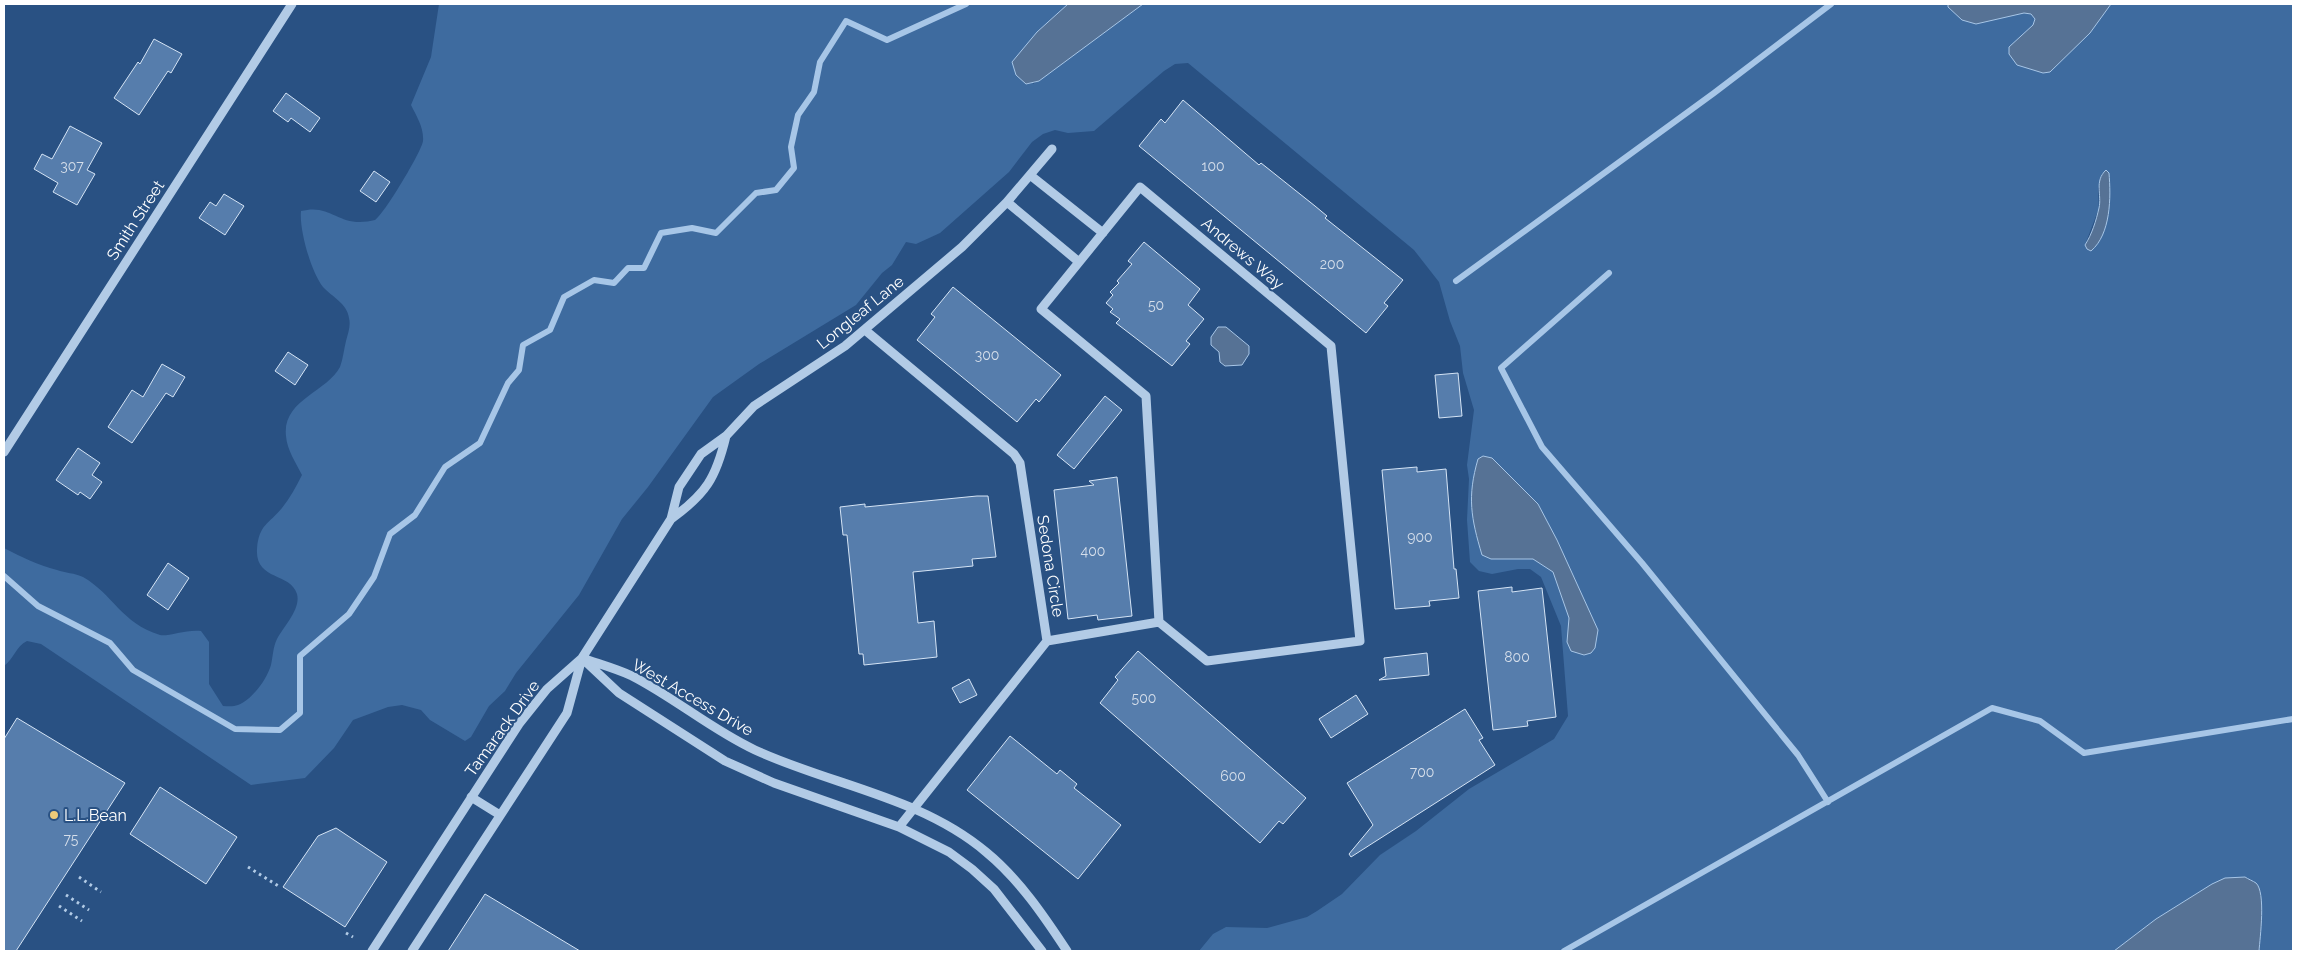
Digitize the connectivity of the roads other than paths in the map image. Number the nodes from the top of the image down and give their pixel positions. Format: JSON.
{"nodes":[{"id":1,"x":292,"y":4,"type":"edge"},
{"id":2,"x":1052,"y":149,"type":"dead end"},
{"id":3,"x":1030,"y":175,"type":"junction"},
{"id":4,"x":1007,"y":202,"type":"junction"},
{"id":5,"x":1103,"y":233,"type":"junction"},
{"id":6,"x":1079,"y":262,"type":"junction"},
{"id":7,"x":865,"y":330,"type":"junction"},
{"id":8,"x":726,"y":436,"type":"junction"},
{"id":9,"x":4,"y":452,"type":"edge"},
{"id":10,"x":671,"y":519,"type":"junction"},
{"id":11,"x":1159,"y":622,"type":"junction"},
{"id":12,"x":1047,"y":641,"type":"junction"},
{"id":13,"x":582,"y":658,"type":"junction"},
{"id":14,"x":471,"y":797,"type":"junction"},
{"id":15,"x":913,"y":809,"type":"junction"},
{"id":16,"x":500,"y":815,"type":"junction"},
{"id":17,"x":899,"y":827,"type":"junction"},
{"id":18,"x":372,"y":951,"type":"edge"},
{"id":19,"x":412,"y":951,"type":"edge"},
{"id":20,"x":1042,"y":951,"type":"edge"},
{"id":21,"x":1067,"y":951,"type":"edge"}],
"edges":[{"from":1,"to":9,"type":"street","name":"Smith Street"},
{"from":2,"to":3,"type":"street","name":"Longleaf Lane"},
{"from":3,"to":4,"type":"street","name":"Longleaf Lane"},
{"from":3,"to":5,"type":"street"},
{"from":4,"to":6,"type":"street"},
{"from":4,"to":7,"type":"street","name":"Longleaf Lane"},
{"from":5,"to":6,"type":"street","name":"Andrews Way"},
{"from":5,"to":11,"type":"street","name":"Andrews Way"},
{"from":6,"to":11,"type":"street","name":"Andrews Way"},
{"from":7,"to":8,"type":"street","name":"Longleaf Lane"},
{"from":7,"to":12,"type":"street","name":"Sedona Circle"},
{"from":8,"to":10,"type":"street","name":"Longleaf Lane"},
{"from":8,"to":10,"type":"street","name":"Longleaf Lane"},
{"from":10,"to":13,"type":"street","name":"Longleaf Lane"},
{"from":11,"to":12,"type":"street"},
{"from":12,"to":15,"type":"street","name":"Sedona Circle"},
{"from":13,"to":14,"type":"street","name":"Tamarack Drive"},
{"from":13,"to":15,"type":"street","name":"West Access Drive"},
{"from":13,"to":16,"type":"street"},
{"from":13,"to":17,"type":"street","name":"West Access Drive"},
{"from":14,"to":16,"type":"street","name":"Tamarack Drive"},
{"from":14,"to":18,"type":"street","name":"Tamarack Drive"},
{"from":15,"to":17,"type":"street","name":"Sedona Circle"},
{"from":15,"to":21,"type":"street","name":"West Access Drive"},
{"from":16,"to":19,"type":"street"},
{"from":17,"to":20,"type":"street","name":"West Access Drive"}]}
